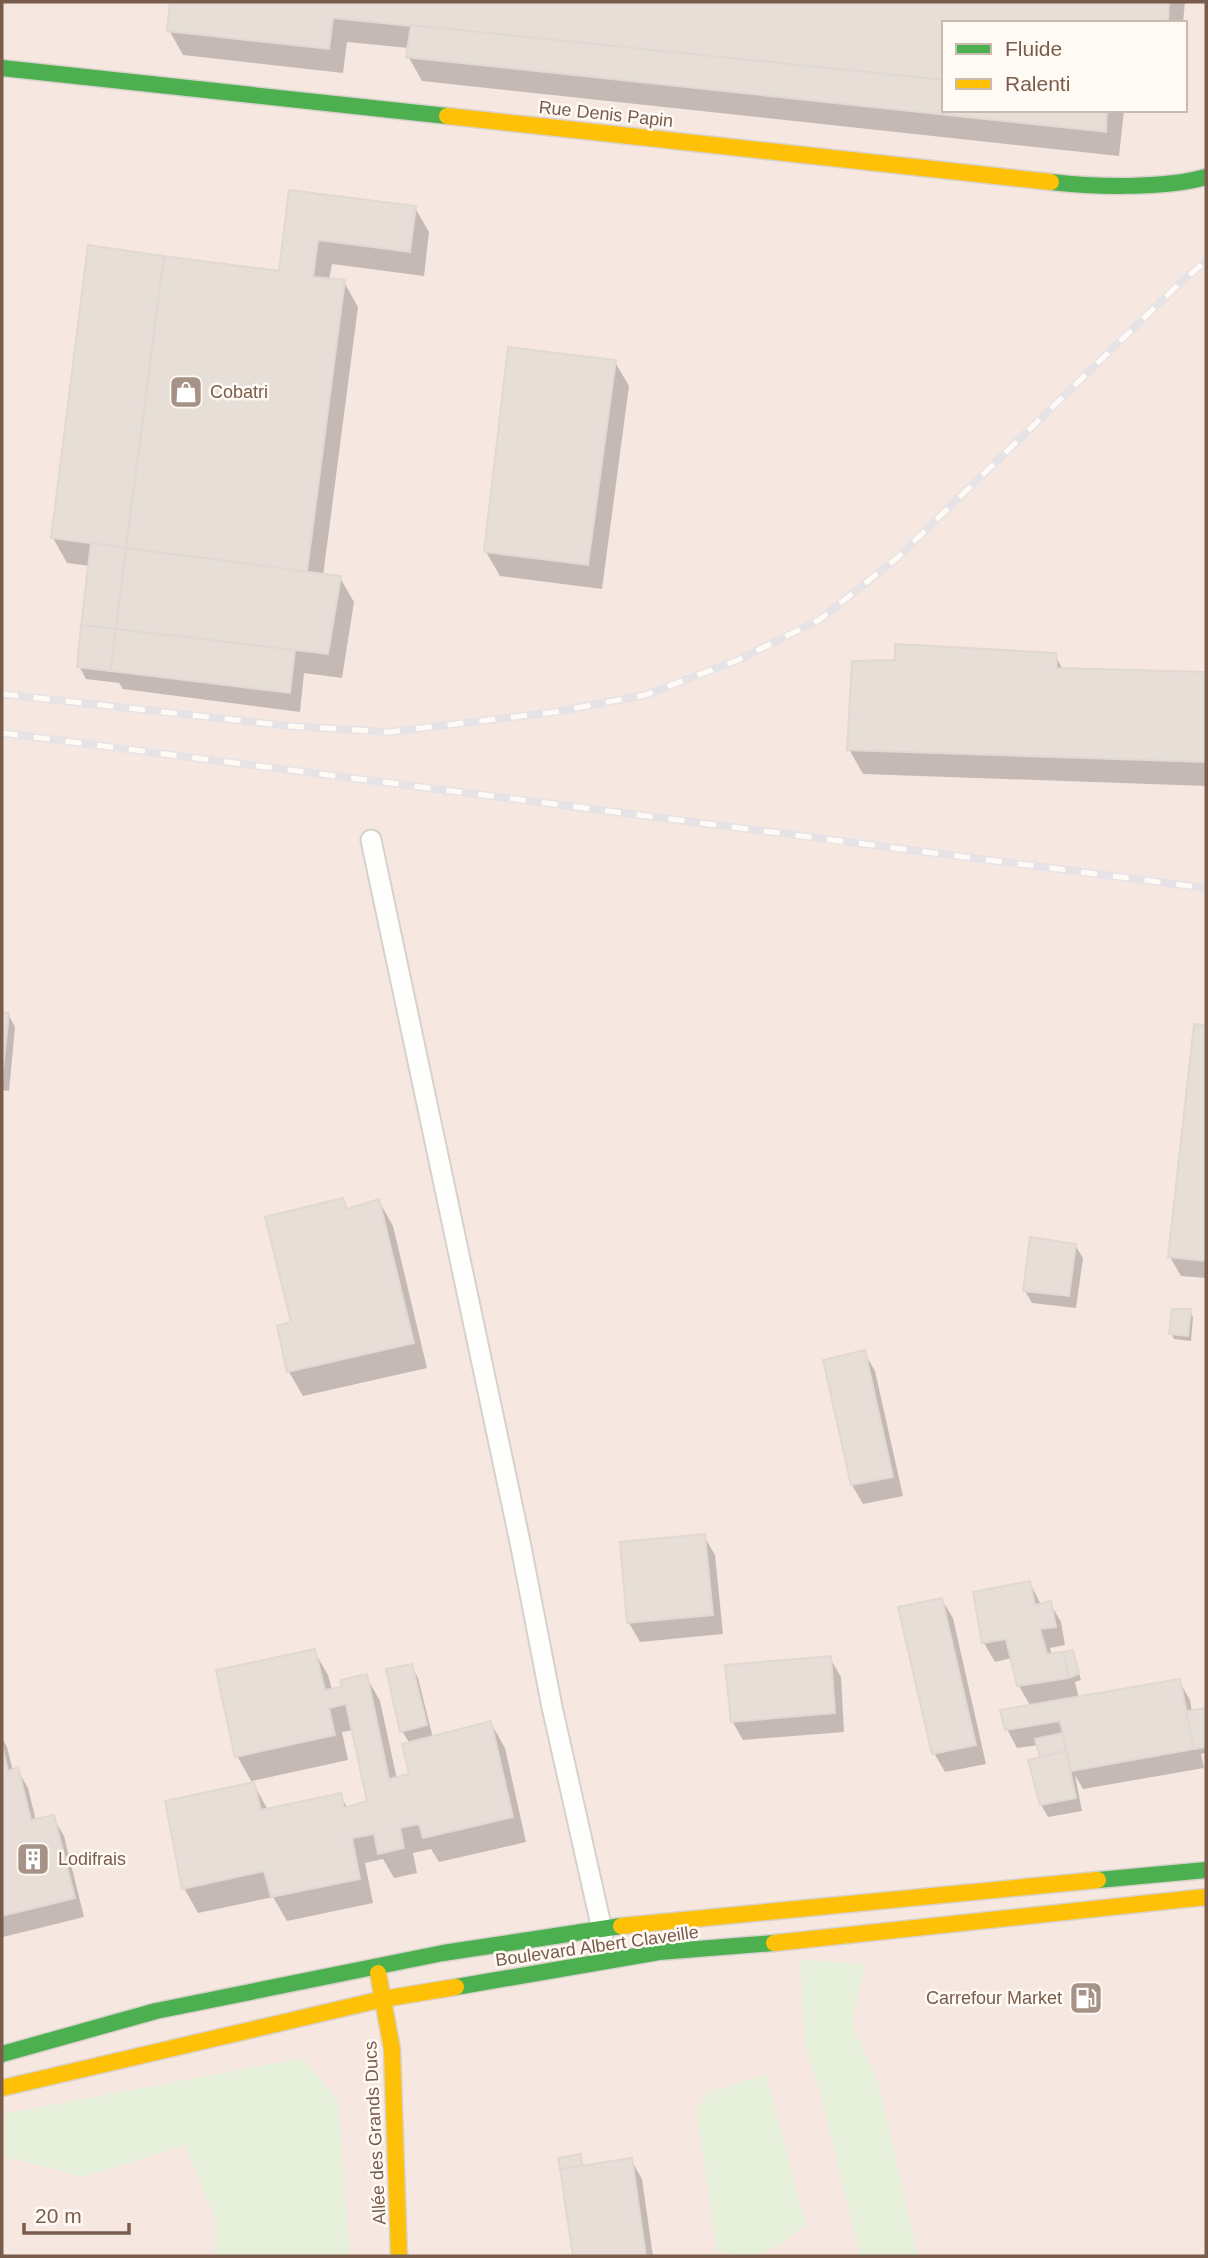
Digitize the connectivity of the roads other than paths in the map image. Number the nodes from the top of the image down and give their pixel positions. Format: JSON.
{"nodes":[{"id":1,"x":2,"y":68,"type":"edge"},
{"id":2,"x":1206,"y":177,"type":"edge"},
{"id":3,"x":371,"y":840,"type":"dead end"},
{"id":4,"x":1206,"y":1870,"type":"edge"},
{"id":5,"x":1206,"y":1897,"type":"edge"},
{"id":6,"x":602,"y":1928,"type":"junction"},
{"id":7,"x":609,"y":1961,"type":"junction"},
{"id":8,"x":377,"y":1967,"type":"junction"},
{"id":9,"x":383,"y":1999,"type":"junction"},
{"id":10,"x":2,"y":2054,"type":"edge"},
{"id":11,"x":2,"y":2088,"type":"edge"},
{"id":12,"x":399,"y":2256,"type":"edge"}],
"edges":[{"from":1,"to":2,"type":"main road","name":"Rue Denis Papin"},
{"from":3,"to":6,"type":"lane"},
{"from":4,"to":6,"type":"main road","name":"Boulevard Albert Claveille"},
{"from":5,"to":7,"type":"main road","name":"Boulevard Albert Claveille"},
{"from":6,"to":7,"type":"lane"},
{"from":6,"to":8,"type":"main road","name":"Boulevard Albert Claveille"},
{"from":7,"to":9,"type":"main road","name":"Boulevard Albert Claveille"},
{"from":8,"to":9,"type":"main road","name":"Allée des Grands Ducs"},
{"from":8,"to":10,"type":"main road","name":"Boulevard Albert Claveille"},
{"from":9,"to":11,"type":"main road","name":"Boulevard Albert Claveille"},
{"from":9,"to":12,"type":"main road","name":"Allée des Grands Ducs"}]}
